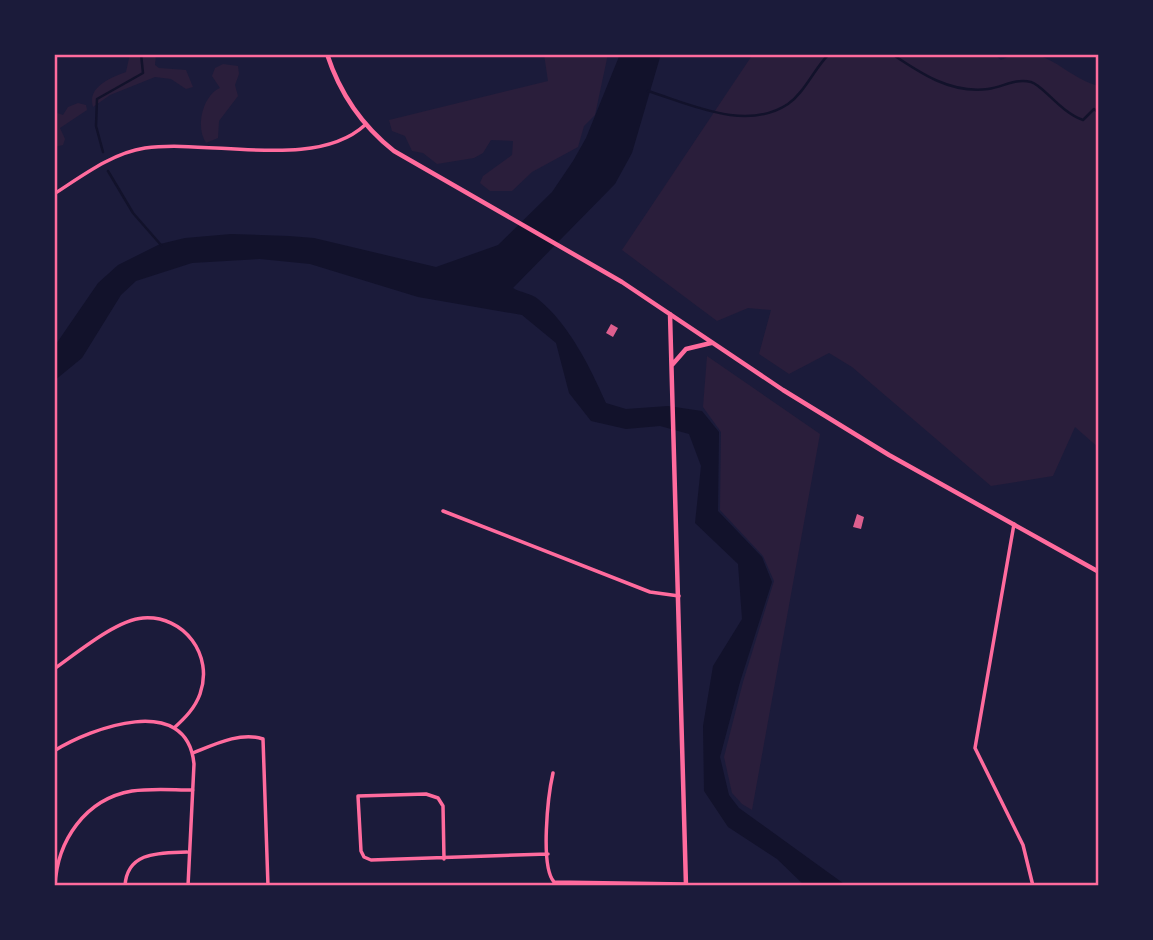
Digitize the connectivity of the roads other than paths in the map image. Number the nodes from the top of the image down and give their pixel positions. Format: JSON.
{"nodes":[{"id":1,"x":327,"y":54,"type":"edge"},
{"id":2,"x":365,"y":125,"type":"junction"},
{"id":3,"x":54,"y":194,"type":"edge"},
{"id":4,"x":670,"y":313,"type":"junction"},
{"id":5,"x":711,"y":343,"type":"junction"},
{"id":6,"x":671,"y":366,"type":"junction"},
{"id":7,"x":443,"y":511,"type":"dead end"},
{"id":8,"x":1014,"y":524,"type":"junction"},
{"id":9,"x":1099,"y":572,"type":"edge"},
{"id":10,"x":679,"y":596,"type":"junction"},
{"id":11,"x":54,"y":669,"type":"edge"},
{"id":12,"x":174,"y":728,"type":"junction"},
{"id":13,"x":54,"y":751,"type":"edge"},
{"id":14,"x":193,"y":753,"type":"junction"},
{"id":15,"x":553,"y":774,"type":"dead end"},
{"id":16,"x":193,"y":790,"type":"junction"},
{"id":17,"x":187,"y":852,"type":"junction"},
{"id":18,"x":548,"y":855,"type":"junction"},
{"id":19,"x":444,"y":859,"type":"junction"},
{"id":20,"x":686,"y":885,"type":"edge"},
{"id":21,"x":55,"y":886,"type":"edge"},
{"id":22,"x":125,"y":886,"type":"edge"},
{"id":23,"x":188,"y":886,"type":"edge"},
{"id":24,"x":268,"y":886,"type":"edge"},
{"id":25,"x":1033,"y":886,"type":"edge"}],
"edges":[{"from":1,"to":2,"type":"street"},
{"from":2,"to":3,"type":"street"},
{"from":2,"to":4,"type":"street"},
{"from":4,"to":5,"type":"street"},
{"from":4,"to":6,"type":"street"},
{"from":5,"to":6,"type":"street"},
{"from":5,"to":8,"type":"street"},
{"from":6,"to":10,"type":"street"},
{"from":7,"to":10,"type":"street"},
{"from":8,"to":9,"type":"street"},
{"from":8,"to":25,"type":"street"},
{"from":10,"to":20,"type":"street"},
{"from":11,"to":12,"type":"street"},
{"from":12,"to":13,"type":"street"},
{"from":12,"to":14,"type":"street"},
{"from":14,"to":16,"type":"street"},
{"from":14,"to":24,"type":"street"},
{"from":15,"to":18,"type":"street"},
{"from":16,"to":17,"type":"street"},
{"from":16,"to":21,"type":"street"},
{"from":17,"to":22,"type":"street"},
{"from":17,"to":23,"type":"street"},
{"from":18,"to":19,"type":"street"},
{"from":18,"to":20,"type":"street"},
{"from":19,"to":19,"type":"street"}]}
